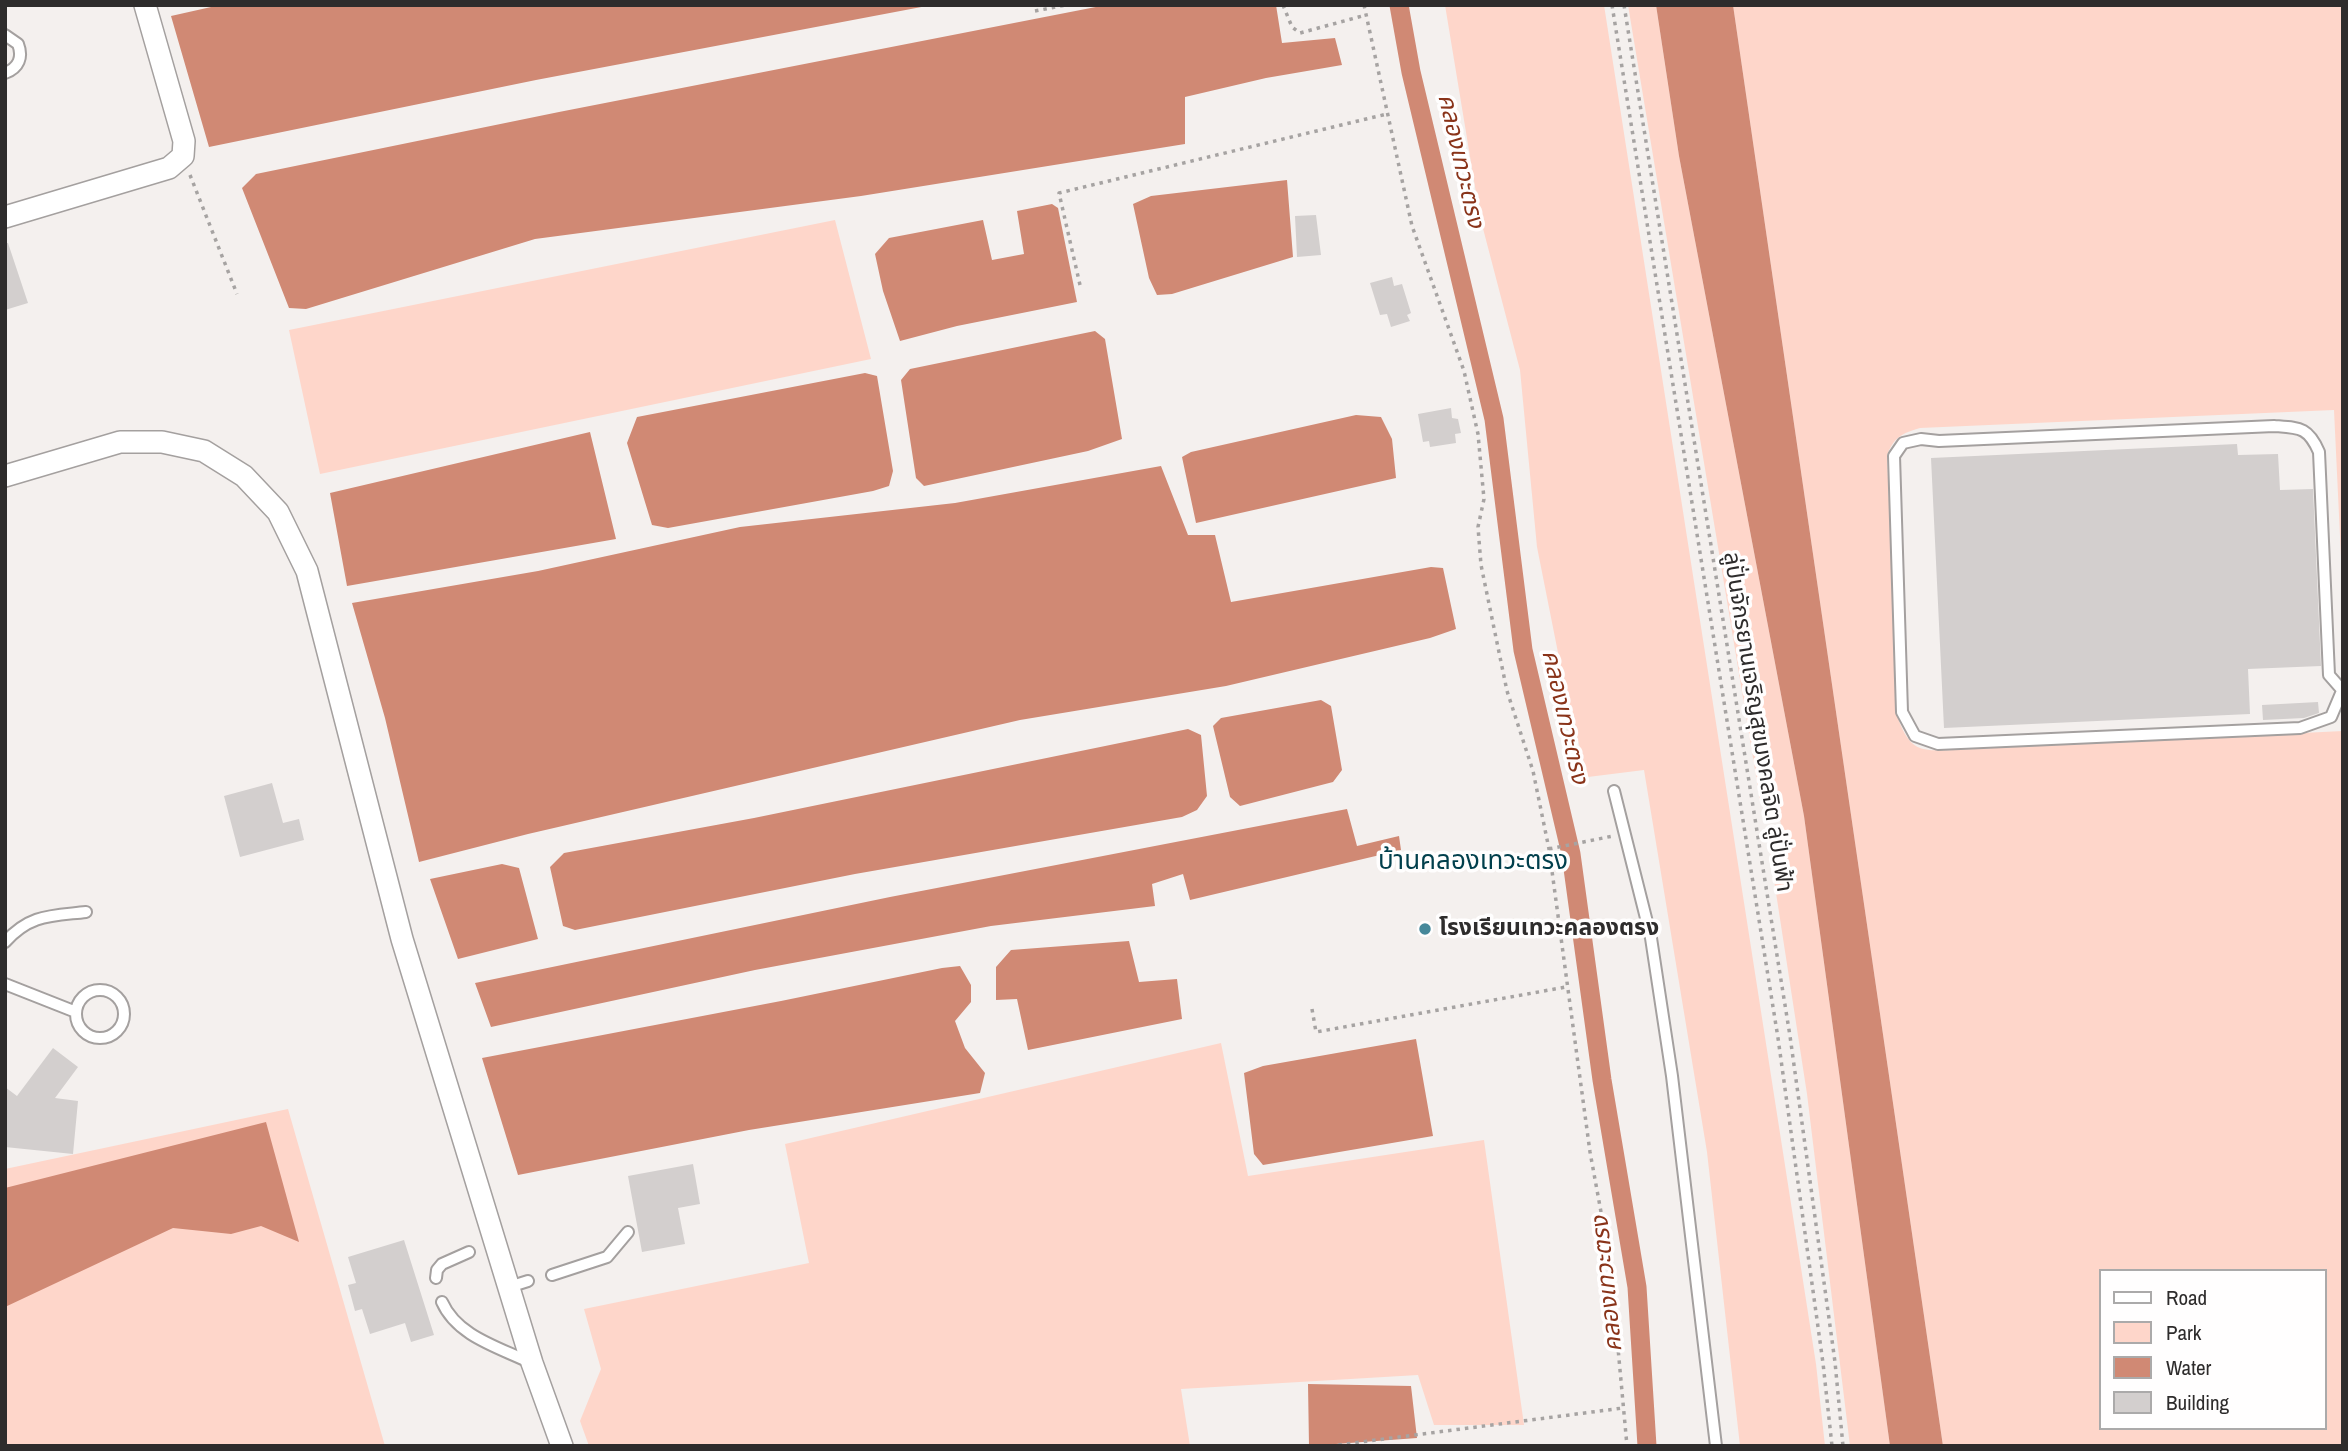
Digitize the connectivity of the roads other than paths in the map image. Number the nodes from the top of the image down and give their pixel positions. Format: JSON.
{"nodes":[{"id":1,"x":145,"y":5,"type":"edge"},
{"id":2,"x":5,"y":34,"type":"edge"},
{"id":3,"x":5,"y":73,"type":"edge"},
{"id":4,"x":5,"y":217,"type":"edge"},
{"id":5,"x":5,"y":476,"type":"edge"},
{"id":6,"x":2342,"y":691,"type":"edge"},
{"id":7,"x":1614,"y":791,"type":"dead end"},
{"id":8,"x":86,"y":912,"type":"dead end"},
{"id":9,"x":5,"y":942,"type":"edge"},
{"id":10,"x":5,"y":984,"type":"edge"},
{"id":11,"x":76,"y":1012,"type":"junction"},
{"id":12,"x":628,"y":1233,"type":"dead end"},
{"id":13,"x":469,"y":1252,"type":"dead end"},
{"id":14,"x":552,"y":1275,"type":"dead end"},
{"id":15,"x":436,"y":1279,"type":"dead end"},
{"id":16,"x":442,"y":1302,"type":"dead end"},
{"id":17,"x":532,"y":1363,"type":"junction"},
{"id":18,"x":562,"y":1446,"type":"edge"},
{"id":19,"x":1716,"y":1446,"type":"edge"}],
"edges":[{"from":1,"to":4,"type":"street"},
{"from":2,"to":3,"type":"lane"},
{"from":5,"to":17,"type":"street"},
{"from":6,"to":6,"type":"lane"},
{"from":7,"to":19,"type":"lane"},
{"from":8,"to":9,"type":"lane"},
{"from":10,"to":11,"type":"lane"},
{"from":11,"to":11,"type":"lane"},
{"from":12,"to":14,"type":"lane"},
{"from":13,"to":15,"type":"lane"},
{"from":16,"to":17,"type":"lane"},
{"from":17,"to":18,"type":"street"}]}
